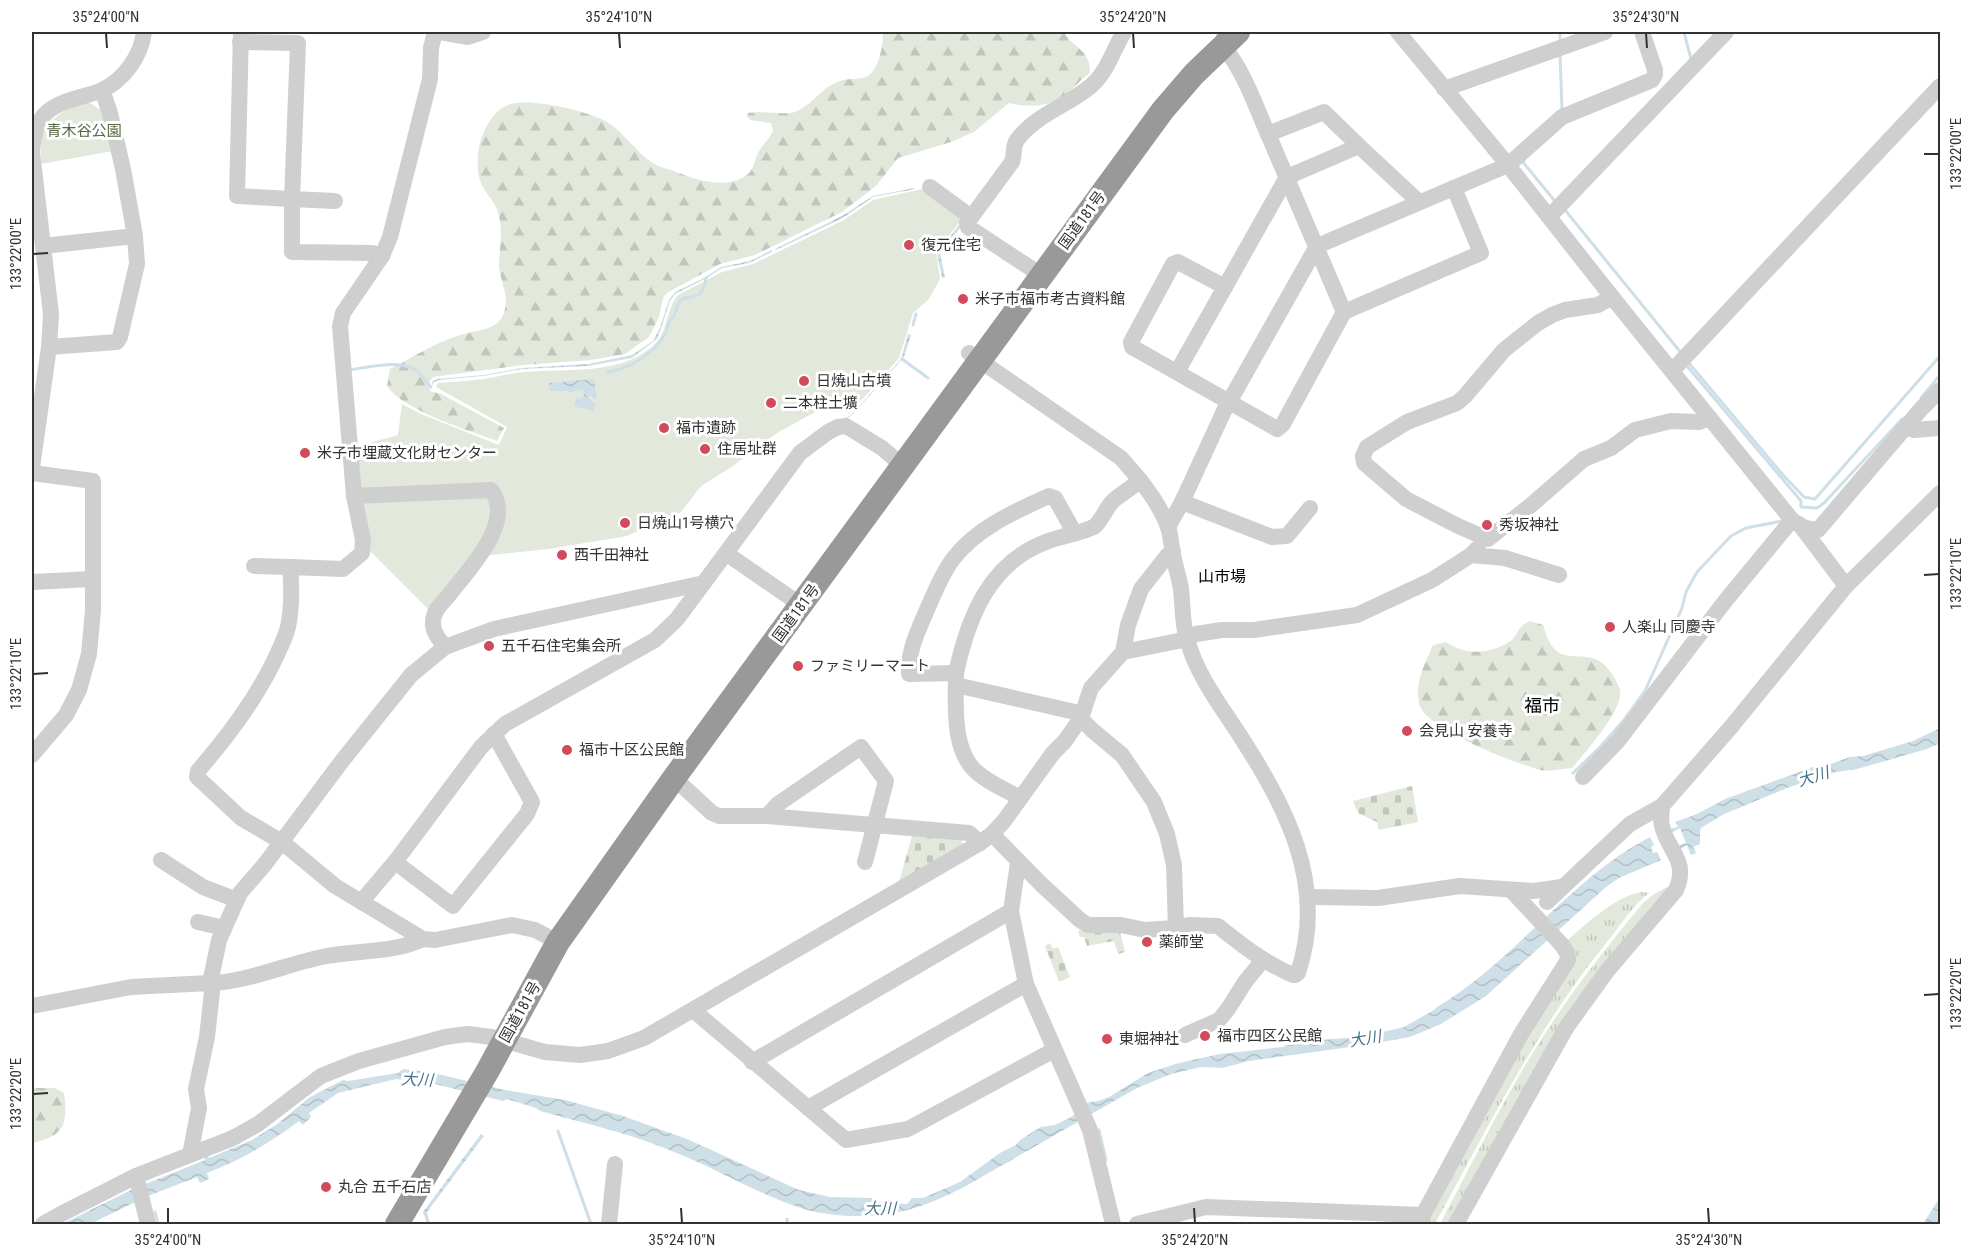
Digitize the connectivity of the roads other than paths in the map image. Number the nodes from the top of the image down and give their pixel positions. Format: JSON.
{"nodes":[{"id":1,"x":144,"y":32,"type":"edge"},
{"id":2,"x":435,"y":32,"type":"edge"},
{"id":3,"x":440,"y":32,"type":"edge"},
{"id":4,"x":483,"y":32,"type":"edge"},
{"id":5,"x":1124,"y":32,"type":"edge"},
{"id":6,"x":1398,"y":32,"type":"edge"},
{"id":7,"x":1605,"y":32,"type":"edge"},
{"id":8,"x":1642,"y":32,"type":"edge"},
{"id":9,"x":1726,"y":32,"type":"edge"},
{"id":10,"x":1226,"y":35,"type":"edge"},
{"id":11,"x":241,"y":37,"type":"edge"},
{"id":12,"x":1941,"y":86,"type":"edge"},
{"id":13,"x":1444,"y":89,"type":"junction"},
{"id":14,"x":102,"y":90,"type":"junction"},
{"id":15,"x":1268,"y":134,"type":"junction"},
{"id":16,"x":32,"y":146,"type":"edge"},
{"id":17,"x":1359,"y":146,"type":"junction"},
{"id":18,"x":1508,"y":165,"type":"junction"},
{"id":19,"x":1287,"y":177,"type":"junction"},
{"id":20,"x":930,"y":187,"type":"dead end"},
{"id":21,"x":1454,"y":188,"type":"junction"},
{"id":22,"x":292,"y":199,"type":"junction"},
{"id":23,"x":335,"y":201,"type":"dead end"},
{"id":24,"x":1419,"y":202,"type":"junction"},
{"id":25,"x":971,"y":217,"type":"junction"},
{"id":26,"x":1549,"y":217,"type":"junction"},
{"id":27,"x":135,"y":236,"type":"junction"},
{"id":28,"x":43,"y":246,"type":"junction"},
{"id":29,"x":1317,"y":246,"type":"junction"},
{"id":30,"x":382,"y":256,"type":"junction"},
{"id":31,"x":1032,"y":269,"type":"junction"},
{"id":32,"x":1225,"y":287,"type":"junction"},
{"id":33,"x":1612,"y":297,"type":"junction"},
{"id":34,"x":1344,"y":312,"type":"junction"},
{"id":35,"x":49,"y":347,"type":"junction"},
{"id":36,"x":974,"y":357,"type":"junction"},
{"id":37,"x":1672,"y":371,"type":"junction"},
{"id":38,"x":1177,"y":372,"type":"junction"},
{"id":39,"x":1941,"y":390,"type":"edge"},
{"id":40,"x":1230,"y":403,"type":"junction"},
{"id":41,"x":1710,"y":418,"type":"junction"},
{"id":42,"x":1906,"y":427,"type":"junction"},
{"id":43,"x":1941,"y":428,"type":"edge"},
{"id":44,"x":899,"y":463,"type":"junction"},
{"id":45,"x":32,"y":468,"type":"edge"},
{"id":46,"x":32,"y":473,"type":"edge"},
{"id":47,"x":1140,"y":480,"type":"junction"},
{"id":48,"x":1941,"y":493,"type":"edge"},
{"id":49,"x":354,"y":496,"type":"junction"},
{"id":50,"x":1182,"y":502,"type":"junction"},
{"id":51,"x":1310,"y":508,"type":"dead end"},
{"id":52,"x":1796,"y":523,"type":"junction"},
{"id":53,"x":1168,"y":527,"type":"junction"},
{"id":54,"x":1074,"y":532,"type":"junction"},
{"id":55,"x":1488,"y":539,"type":"junction"},
{"id":56,"x":1173,"y":552,"type":"junction"},
{"id":57,"x":727,"y":554,"type":"junction"},
{"id":58,"x":1471,"y":555,"type":"junction"},
{"id":59,"x":254,"y":566,"type":"dead end"},
{"id":60,"x":290,"y":567,"type":"junction"},
{"id":61,"x":1559,"y":575,"type":"dead end"},
{"id":62,"x":92,"y":579,"type":"junction"},
{"id":63,"x":32,"y":582,"type":"edge"},
{"id":64,"x":704,"y":583,"type":"junction"},
{"id":65,"x":1846,"y":586,"type":"junction"},
{"id":66,"x":797,"y":602,"type":"junction"},
{"id":67,"x":1186,"y":638,"type":"junction"},
{"id":68,"x":445,"y":647,"type":"junction"},
{"id":69,"x":1123,"y":652,"type":"junction"},
{"id":70,"x":956,"y":679,"type":"junction"},
{"id":71,"x":1081,"y":718,"type":"junction"},
{"id":72,"x":494,"y":734,"type":"junction"},
{"id":73,"x":32,"y":755,"type":"edge"},
{"id":74,"x":1582,"y":777,"type":"dead end"},
{"id":75,"x":674,"y":778,"type":"junction"},
{"id":76,"x":1020,"y":798,"type":"junction"},
{"id":77,"x":1662,"y":806,"type":"junction"},
{"id":78,"x":767,"y":816,"type":"junction"},
{"id":79,"x":874,"y":825,"type":"junction"},
{"id":80,"x":986,"y":838,"type":"junction"},
{"id":81,"x":282,"y":842,"type":"junction"},
{"id":82,"x":161,"y":860,"type":"dead end"},
{"id":83,"x":395,"y":862,"type":"junction"},
{"id":84,"x":865,"y":862,"type":"dead end"},
{"id":85,"x":1018,"y":863,"type":"junction"},
{"id":86,"x":1562,"y":887,"type":"junction"},
{"id":87,"x":1511,"y":890,"type":"junction"},
{"id":88,"x":1309,"y":897,"type":"junction"},
{"id":89,"x":237,"y":900,"type":"junction"},
{"id":90,"x":362,"y":902,"type":"junction"},
{"id":91,"x":1547,"y":902,"type":"dead end"},
{"id":92,"x":1011,"y":911,"type":"junction"},
{"id":93,"x":198,"y":922,"type":"dead end"},
{"id":94,"x":224,"y":928,"type":"junction"},
{"id":95,"x":1176,"y":928,"type":"junction"},
{"id":96,"x":423,"y":939,"type":"junction"},
{"id":97,"x":555,"y":941,"type":"junction"},
{"id":98,"x":1263,"y":960,"type":"junction"},
{"id":99,"x":210,"y":983,"type":"junction"},
{"id":100,"x":1026,"y":984,"type":"junction"},
{"id":101,"x":32,"y":1006,"type":"edge"},
{"id":102,"x":693,"y":1010,"type":"junction"},
{"id":103,"x":1185,"y":1035,"type":"dead end"},
{"id":104,"x":498,"y":1039,"type":"junction"},
{"id":105,"x":1054,"y":1050,"type":"junction"},
{"id":106,"x":752,"y":1062,"type":"junction"},
{"id":107,"x":461,"y":1103,"type":"junction"},
{"id":108,"x":808,"y":1108,"type":"junction"},
{"id":109,"x":190,"y":1155,"type":"junction"},
{"id":110,"x":615,"y":1164,"type":"dead end"},
{"id":111,"x":137,"y":1180,"type":"junction"},
{"id":112,"x":147,"y":1218,"type":"edge"},
{"id":113,"x":1420,"y":1220,"type":"edge"},
{"id":114,"x":43,"y":1224,"type":"edge"},
{"id":115,"x":382,"y":1224,"type":"edge"},
{"id":116,"x":398,"y":1224,"type":"edge"},
{"id":117,"x":609,"y":1224,"type":"edge"},
{"id":118,"x":1113,"y":1224,"type":"edge"},
{"id":119,"x":1137,"y":1224,"type":"edge"},
{"id":120,"x":1456,"y":1224,"type":"edge"}],
"edges":[{"from":1,"to":14,"type":"street"},
{"from":2,"to":30,"type":"street"},
{"from":3,"to":4,"type":"street"},
{"from":5,"to":25,"type":"street"},
{"from":6,"to":13,"type":"street"},
{"from":7,"to":13,"type":"street"},
{"from":8,"to":18,"type":"street"},
{"from":9,"to":26,"type":"street"},
{"from":10,"to":15,"type":"street"},
{"from":10,"to":31,"type":"highway","name":"国道181号"},
{"from":10,"to":36,"type":"highway","name":"国道181号"},
{"from":11,"to":22,"type":"street"},
{"from":11,"to":22,"type":"street"},
{"from":12,"to":37,"type":"street"},
{"from":13,"to":18,"type":"street"},
{"from":14,"to":16,"type":"street"},
{"from":14,"to":27,"type":"street"},
{"from":15,"to":17,"type":"street"},
{"from":15,"to":19,"type":"street"},
{"from":16,"to":28,"type":"street"},
{"from":17,"to":19,"type":"street"},
{"from":17,"to":24,"type":"street"},
{"from":18,"to":21,"type":"street"},
{"from":18,"to":26,"type":"street"},
{"from":19,"to":29,"type":"street"},
{"from":19,"to":32,"type":"street"},
{"from":20,"to":25,"type":"street"},
{"from":21,"to":24,"type":"street"},
{"from":21,"to":34,"type":"street"},
{"from":22,"to":23,"type":"street"},
{"from":22,"to":30,"type":"street"},
{"from":24,"to":29,"type":"street"},
{"from":25,"to":31,"type":"street"},
{"from":26,"to":33,"type":"street"},
{"from":27,"to":28,"type":"street"},
{"from":27,"to":35,"type":"street"},
{"from":28,"to":35,"type":"street"},
{"from":29,"to":34,"type":"street"},
{"from":29,"to":40,"type":"street"},
{"from":30,"to":49,"type":"street"},
{"from":31,"to":36,"type":"highway","name":"国道181号"},
{"from":32,"to":38,"type":"street"},
{"from":32,"to":38,"type":"street"},
{"from":33,"to":37,"type":"street"},
{"from":33,"to":55,"type":"street"},
{"from":34,"to":40,"type":"street"},
{"from":35,"to":45,"type":"street"},
{"from":36,"to":44,"type":"highway","name":"国道181号"},
{"from":36,"to":47,"type":"street"},
{"from":37,"to":41,"type":"street"},
{"from":38,"to":40,"type":"street"},
{"from":39,"to":42,"type":"street"},
{"from":40,"to":50,"type":"street"},
{"from":41,"to":52,"type":"street"},
{"from":41,"to":55,"type":"street"},
{"from":42,"to":43,"type":"street"},
{"from":42,"to":52,"type":"street"},
{"from":44,"to":57,"type":"street"},
{"from":44,"to":66,"type":"highway","name":"国道181号"},
{"from":46,"to":62,"type":"street"},
{"from":47,"to":53,"type":"street"},
{"from":47,"to":54,"type":"street"},
{"from":48,"to":65,"type":"street"},
{"from":49,"to":60,"type":"street"},
{"from":49,"to":68,"type":"street"},
{"from":50,"to":51,"type":"street"},
{"from":50,"to":53,"type":"street"},
{"from":52,"to":65,"type":"street"},
{"from":52,"to":74,"type":"street"},
{"from":53,"to":56,"type":"street"},
{"from":54,"to":70,"type":"street"},
{"from":54,"to":70,"type":"street"},
{"from":55,"to":58,"type":"street"},
{"from":56,"to":67,"type":"street"},
{"from":56,"to":69,"type":"street"},
{"from":57,"to":64,"type":"street"},
{"from":57,"to":66,"type":"street"},
{"from":58,"to":61,"type":"street"},
{"from":58,"to":67,"type":"street"},
{"from":59,"to":60,"type":"street"},
{"from":60,"to":81,"type":"street"},
{"from":62,"to":63,"type":"street"},
{"from":62,"to":73,"type":"street"},
{"from":64,"to":68,"type":"street"},
{"from":64,"to":72,"type":"street"},
{"from":65,"to":77,"type":"street"},
{"from":66,"to":75,"type":"highway","name":"国道181号"},
{"from":66,"to":97,"type":"highway","name":"国道181号"},
{"from":67,"to":69,"type":"street"},
{"from":67,"to":88,"type":"street"},
{"from":68,"to":81,"type":"street"},
{"from":69,"to":71,"type":"street"},
{"from":70,"to":71,"type":"street"},
{"from":70,"to":76,"type":"street"},
{"from":71,"to":76,"type":"street"},
{"from":71,"to":95,"type":"street"},
{"from":72,"to":83,"type":"street"},
{"from":72,"to":83,"type":"street"},
{"from":75,"to":78,"type":"street"},
{"from":75,"to":97,"type":"highway","name":"国道181号"},
{"from":76,"to":80,"type":"street"},
{"from":77,"to":86,"type":"street"},
{"from":77,"to":120,"type":"street"},
{"from":78,"to":79,"type":"street"},
{"from":78,"to":79,"type":"street"},
{"from":79,"to":80,"type":"street"},
{"from":79,"to":84,"type":"street"},
{"from":80,"to":85,"type":"street"},
{"from":80,"to":102,"type":"street"},
{"from":81,"to":89,"type":"street"},
{"from":81,"to":90,"type":"street"},
{"from":82,"to":89,"type":"street"},
{"from":83,"to":90,"type":"street"},
{"from":85,"to":92,"type":"street"},
{"from":85,"to":95,"type":"street"},
{"from":86,"to":87,"type":"street"},
{"from":86,"to":91,"type":"street"},
{"from":87,"to":88,"type":"street"},
{"from":87,"to":113,"type":"street"},
{"from":88,"to":98,"type":"street"},
{"from":89,"to":94,"type":"street"},
{"from":90,"to":96,"type":"street"},
{"from":92,"to":100,"type":"street"},
{"from":92,"to":106,"type":"street"},
{"from":93,"to":94,"type":"street"},
{"from":94,"to":99,"type":"street"},
{"from":95,"to":98,"type":"street"},
{"from":96,"to":97,"type":"street"},
{"from":96,"to":99,"type":"street"},
{"from":97,"to":104,"type":"highway","name":"国道181号"},
{"from":98,"to":103,"type":"street"},
{"from":99,"to":101,"type":"street"},
{"from":99,"to":109,"type":"street"},
{"from":100,"to":105,"type":"street"},
{"from":100,"to":108,"type":"street"},
{"from":102,"to":104,"type":"street"},
{"from":102,"to":106,"type":"street"},
{"from":104,"to":107,"type":"highway","name":"国道181号"},
{"from":104,"to":109,"type":"street"},
{"from":105,"to":108,"type":"street"},
{"from":105,"to":118,"type":"street"},
{"from":106,"to":108,"type":"street"},
{"from":107,"to":115,"type":"highway","name":"国道181号"},
{"from":107,"to":116,"type":"highway","name":"国道181号"},
{"from":109,"to":111,"type":"street"},
{"from":110,"to":117,"type":"street"},
{"from":111,"to":112,"type":"street"},
{"from":111,"to":114,"type":"street"},
{"from":113,"to":119,"type":"street"}]}
